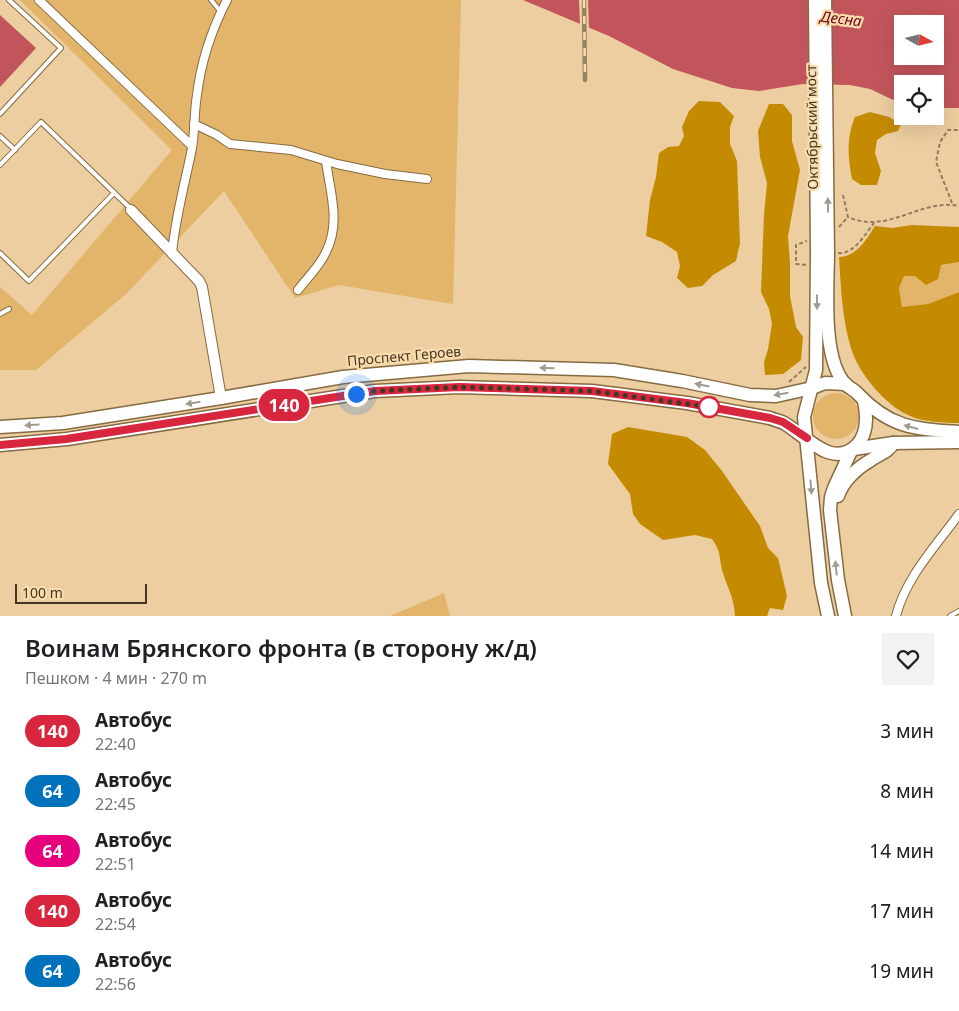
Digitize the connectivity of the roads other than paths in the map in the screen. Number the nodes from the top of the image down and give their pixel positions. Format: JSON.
{"nodes":[{"id":1,"x":9,"y":0,"type":"edge"},
{"id":2,"x":39,"y":0,"type":"edge"},
{"id":3,"x":211,"y":0,"type":"edge"},
{"id":4,"x":227,"y":0,"type":"edge"},
{"id":5,"x":815,"y":0,"type":"edge"},
{"id":6,"x":825,"y":0,"type":"edge"},
{"id":7,"x":221,"y":12,"type":"junction"},
{"id":8,"x":0,"y":114,"type":"edge"},
{"id":9,"x":194,"y":124,"type":"junction"},
{"id":10,"x":0,"y":136,"type":"edge"},
{"id":11,"x":192,"y":146,"type":"junction"},
{"id":12,"x":15,"y":150,"type":"junction"},
{"id":13,"x":326,"y":161,"type":"junction"},
{"id":14,"x":0,"y":165,"type":"edge"},
{"id":15,"x":426,"y":179,"type":"dead end"},
{"id":16,"x":114,"y":193,"type":"junction"},
{"id":17,"x":132,"y":210,"type":"joint"},
{"id":18,"x":0,"y":253,"type":"edge"},
{"id":19,"x":823,"y":253,"type":"junction"},
{"id":20,"x":172,"y":254,"type":"junction"},
{"id":21,"x":298,"y":290,"type":"dead end"},
{"id":22,"x":9,"y":308,"type":"dead end"},
{"id":23,"x":0,"y":314,"type":"edge"},
{"id":24,"x":846,"y":384,"type":"junction"},
{"id":25,"x":812,"y":388,"type":"junction"},
{"id":26,"x":220,"y":398,"type":"junction"},
{"id":27,"x":864,"y":401,"type":"junction"},
{"id":28,"x":0,"y":427,"type":"edge"},
{"id":29,"x":959,"y":432,"type":"edge"},
{"id":30,"x":807,"y":438,"type":"junction"},
{"id":31,"x":959,"y":442,"type":"edge"},
{"id":32,"x":893,"y":443,"type":"junction"},
{"id":33,"x":0,"y":445,"type":"edge"},
{"id":34,"x":852,"y":450,"type":"junction"},
{"id":35,"x":959,"y":514,"type":"edge"},
{"id":36,"x":832,"y":542,"type":"junction"},
{"id":37,"x":959,"y":611,"type":"edge"},
{"id":38,"x":828,"y":616,"type":"edge"},
{"id":39,"x":845,"y":616,"type":"edge"},
{"id":40,"x":896,"y":616,"type":"edge"},
{"id":41,"x":950,"y":616,"type":"edge"}],
"edges":[{"from":1,"to":8,"type":"lane"},
{"from":2,"to":11,"type":"street"},
{"from":3,"to":7,"type":"lane"},
{"from":4,"to":7,"type":"street"},
{"from":5,"to":19,"type":"main road","name":"Октябрьский мост","bridge":true},
{"from":19,"to":6,"type":"main road","name":"Октябрьский мост","one_way":true,"bridge":true},
{"from":7,"to":9,"type":"street"},
{"from":9,"to":11,"type":"street"},
{"from":9,"to":13,"type":"street"},
{"from":10,"to":12,"type":"lane"},
{"from":11,"to":20,"type":"street"},
{"from":12,"to":14,"type":"lane"},
{"from":12,"to":16,"type":"lane"},
{"from":13,"to":15,"type":"street"},
{"from":13,"to":21,"type":"street"},
{"from":16,"to":17,"type":"lane"},
{"from":16,"to":18,"type":"lane"},
{"from":17,"to":20,"type":"street"},
{"from":19,"to":24,"type":"main road"},
{"from":19,"to":25,"type":"main road","one_way":true},
{"from":20,"to":26,"type":"street"},
{"from":22,"to":23,"type":"lane"},
{"from":24,"to":25,"type":"main road"},
{"from":24,"to":27,"type":"main road"},
{"from":25,"to":26,"type":"main road","name":"Проспект Героев","one_way":true},
{"from":25,"to":30,"type":"main road"},
{"from":26,"to":28,"type":"main road","name":"Проспект Героев","one_way":true},
{"from":29,"to":27,"type":"main road","one_way":true},
{"from":27,"to":34,"type":"main road"},
{"from":30,"to":33,"type":"main road"},
{"from":30,"to":34,"type":"main road"},
{"from":30,"to":38,"type":"main road","one_way":true},
{"from":31,"to":32,"type":"main road"},
{"from":32,"to":34,"type":"main road"},
{"from":32,"to":36,"type":"main road"},
{"from":34,"to":36,"type":"main road"},
{"from":35,"to":40,"type":"street"},
{"from":39,"to":36,"type":"main road","one_way":true},
{"from":37,"to":41,"type":"lane"}]}
